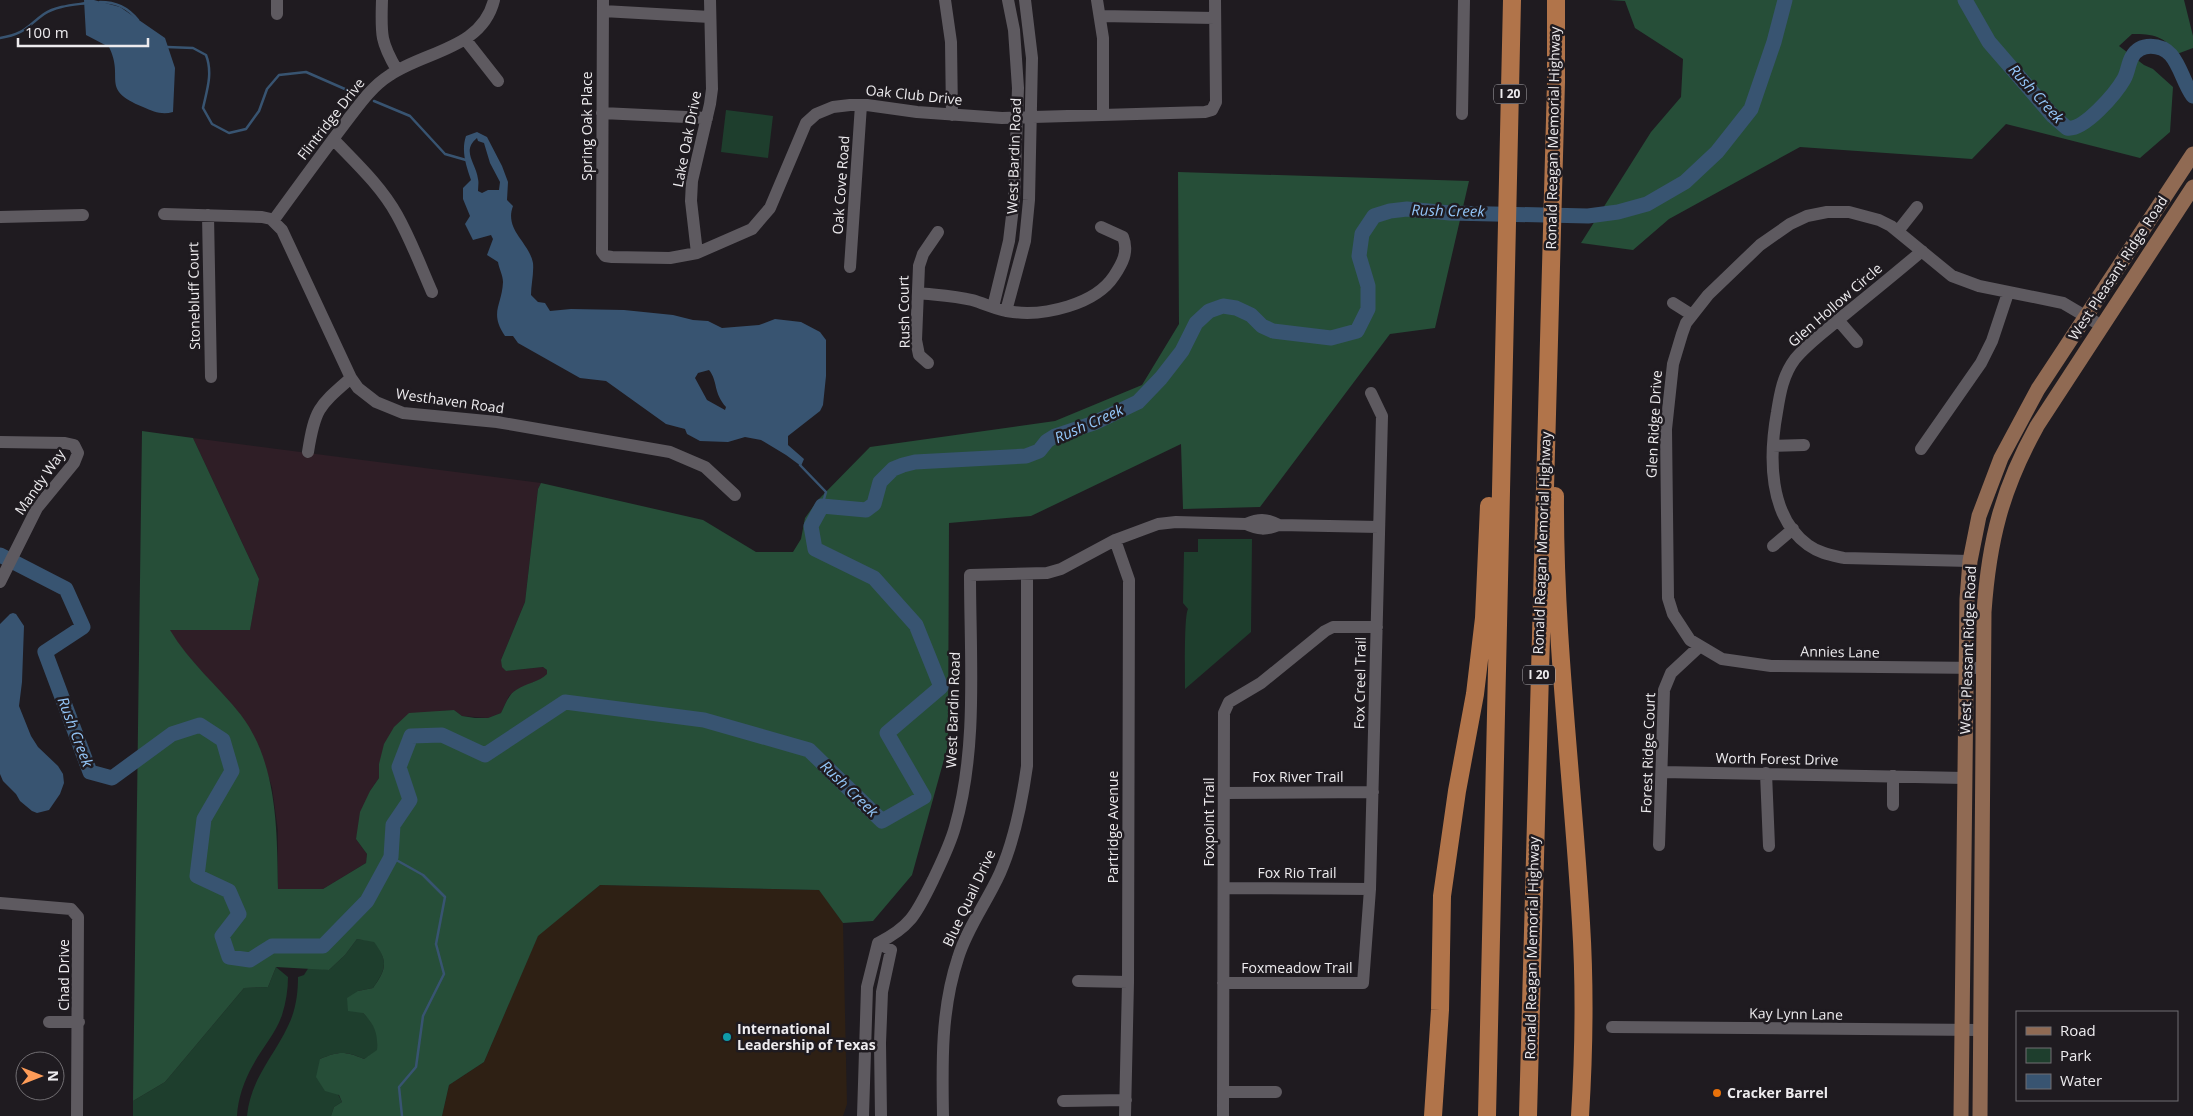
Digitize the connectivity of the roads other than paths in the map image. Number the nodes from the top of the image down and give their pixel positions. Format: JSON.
{"nodes":[{"id":1,"x":277,"y":0,"type":"edge"},
{"id":2,"x":382,"y":0,"type":"edge"},
{"id":3,"x":494,"y":0,"type":"edge"},
{"id":4,"x":710,"y":0,"type":"edge"},
{"id":5,"x":945,"y":0,"type":"edge"},
{"id":6,"x":1008,"y":0,"type":"edge"},
{"id":7,"x":1025,"y":0,"type":"edge"},
{"id":8,"x":1097,"y":0,"type":"edge"},
{"id":9,"x":1215,"y":0,"type":"edge"},
{"id":10,"x":1464,"y":0,"type":"edge"},
{"id":11,"x":1556,"y":0,"type":"edge"},
{"id":12,"x":1564,"y":0,"type":"edge"},
{"id":13,"x":1512,"y":1,"type":"edge"},
{"id":14,"x":603,"y":6,"type":"edge"},
{"id":15,"x":277,"y":14,"type":"dead end"},
{"id":16,"x":1100,"y":16,"type":"junction"},
{"id":17,"x":710,"y":17,"type":"junction"},
{"id":18,"x":1215,"y":18,"type":"junction"},
{"id":19,"x":465,"y":39,"type":"junction"},
{"id":20,"x":397,"y":70,"type":"junction"},
{"id":21,"x":498,"y":81,"type":"dead end"},
{"id":22,"x":1556,"y":82,"type":"junction"},
{"id":23,"x":861,"y":105,"type":"junction"},
{"id":24,"x":602,"y":113,"type":"junction"},
{"id":25,"x":1462,"y":114,"type":"dead end"},
{"id":26,"x":952,"y":115,"type":"junction"},
{"id":27,"x":1103,"y":115,"type":"junction"},
{"id":28,"x":1016,"y":117,"type":"junction"},
{"id":29,"x":1031,"y":117,"type":"junction"},
{"id":30,"x":707,"y":118,"type":"junction"},
{"id":31,"x":333,"y":140,"type":"junction"},
{"id":32,"x":2193,"y":154,"type":"edge"},
{"id":33,"x":2193,"y":187,"type":"edge"},
{"id":34,"x":1917,"y":207,"type":"dead end"},
{"id":35,"x":164,"y":214,"type":"dead end"},
{"id":36,"x":83,"y":215,"type":"dead end"},
{"id":37,"x":208,"y":215,"type":"junction"},
{"id":38,"x":0,"y":217,"type":"edge"},
{"id":39,"x":273,"y":221,"type":"junction"},
{"id":40,"x":1101,"y":227,"type":"dead end"},
{"id":41,"x":1898,"y":231,"type":"junction"},
{"id":42,"x":938,"y":232,"type":"dead end"},
{"id":43,"x":1922,"y":251,"type":"junction"},
{"id":44,"x":602,"y":252,"type":"joint"},
{"id":45,"x":697,"y":254,"type":"junction"},
{"id":46,"x":850,"y":266,"type":"dead end"},
{"id":47,"x":432,"y":292,"type":"dead end"},
{"id":48,"x":919,"y":293,"type":"junction"},
{"id":49,"x":2008,"y":293,"type":"junction"},
{"id":50,"x":1550,"y":296,"type":"junction"},
{"id":51,"x":1673,"y":303,"type":"dead end"},
{"id":52,"x":993,"y":307,"type":"junction"},
{"id":53,"x":1006,"y":311,"type":"junction"},
{"id":54,"x":1692,"y":315,"type":"junction"},
{"id":55,"x":2086,"y":316,"type":"junction"},
{"id":56,"x":1838,"y":320,"type":"junction"},
{"id":57,"x":2102,"y":326,"type":"junction"},
{"id":58,"x":1504,"y":336,"type":"junction"},
{"id":59,"x":1857,"y":342,"type":"dead end"},
{"id":60,"x":928,"y":364,"type":"dead end"},
{"id":61,"x":211,"y":377,"type":"dead end"},
{"id":62,"x":351,"y":378,"type":"junction"},
{"id":63,"x":1371,"y":393,"type":"dead end"},
{"id":64,"x":0,"y":442,"type":"edge"},
{"id":65,"x":1804,"y":445,"type":"dead end"},
{"id":66,"x":1772,"y":446,"type":"junction"},
{"id":67,"x":1921,"y":449,"type":"dead end"},
{"id":68,"x":308,"y":452,"type":"dead end"},
{"id":69,"x":736,"y":496,"type":"dead end"},
{"id":70,"x":1379,"y":527,"type":"junction"},
{"id":71,"x":1793,"y":529,"type":"junction"},
{"id":72,"x":1115,"y":540,"type":"junction"},
{"id":73,"x":1773,"y":546,"type":"dead end"},
{"id":74,"x":1970,"y":561,"type":"junction"},
{"id":75,"x":1027,"y":574,"type":"junction"},
{"id":76,"x":0,"y":582,"type":"edge"},
{"id":77,"x":1377,"y":627,"type":"junction"},
{"id":78,"x":1700,"y":646,"type":"junction"},
{"id":79,"x":1983,"y":668,"type":"junction"},
{"id":80,"x":1966,"y":669,"type":"junction"},
{"id":81,"x":1662,"y":772,"type":"junction"},
{"id":82,"x":1766,"y":773,"type":"junction"},
{"id":83,"x":1893,"y":776,"type":"junction"},
{"id":84,"x":1965,"y":778,"type":"junction"},
{"id":85,"x":1372,"y":792,"type":"junction"},
{"id":86,"x":1224,"y":793,"type":"junction"},
{"id":87,"x":1893,"y":805,"type":"dead end"},
{"id":88,"x":1659,"y":845,"type":"dead end"},
{"id":89,"x":1769,"y":846,"type":"dead end"},
{"id":90,"x":1224,"y":888,"type":"junction"},
{"id":91,"x":1370,"y":889,"type":"junction"},
{"id":92,"x":0,"y":903,"type":"edge"},
{"id":93,"x":878,"y":943,"type":"junction"},
{"id":94,"x":1365,"y":976,"type":"joint"},
{"id":95,"x":1078,"y":981,"type":"dead end"},
{"id":96,"x":1128,"y":982,"type":"junction"},
{"id":97,"x":1223,"y":983,"type":"junction"},
{"id":98,"x":49,"y":1022,"type":"dead end"},
{"id":99,"x":79,"y":1022,"type":"junction"},
{"id":100,"x":1612,"y":1027,"type":"dead end"},
{"id":101,"x":1962,"y":1030,"type":"junction"},
{"id":102,"x":1979,"y":1030,"type":"junction"},
{"id":103,"x":1433,"y":1087,"type":"junction"},
{"id":104,"x":1223,"y":1092,"type":"junction"},
{"id":105,"x":1276,"y":1092,"type":"dead end"},
{"id":106,"x":1126,"y":1100,"type":"junction"},
{"id":107,"x":1063,"y":1101,"type":"dead end"},
{"id":108,"x":1528,"y":1115,"type":"edge"},
{"id":109,"x":77,"y":1116,"type":"edge"},
{"id":110,"x":863,"y":1116,"type":"edge"},
{"id":111,"x":881,"y":1116,"type":"edge"},
{"id":112,"x":943,"y":1116,"type":"edge"},
{"id":113,"x":1125,"y":1116,"type":"edge"},
{"id":114,"x":1223,"y":1116,"type":"edge"},
{"id":115,"x":1426,"y":1116,"type":"edge"},
{"id":116,"x":1433,"y":1116,"type":"edge"},
{"id":117,"x":1445,"y":1116,"type":"edge"},
{"id":118,"x":1487,"y":1116,"type":"edge"},
{"id":119,"x":1581,"y":1116,"type":"edge"},
{"id":120,"x":1961,"y":1116,"type":"edge"},
{"id":121,"x":1980,"y":1116,"type":"edge"}],
"edges":[{"from":1,"to":15,"type":"street"},
{"from":2,"to":20,"type":"street"},
{"from":3,"to":19,"type":"street","name":"Flintridge Drive"},
{"from":4,"to":17,"type":"street","name":"Lake Oak Drive"},
{"from":5,"to":26,"type":"street"},
{"from":6,"to":28,"type":"street","name":"West Bardin Road"},
{"from":7,"to":29,"type":"street","name":"West Bardin Road"},
{"from":8,"to":16,"type":"street"},
{"from":9,"to":18,"type":"street"},
{"from":10,"to":25,"type":"street"},
{"from":11,"to":22,"type":"highway","name":"Ronald Reagan Memorial Highway","number":"I 20"},
{"from":12,"to":22,"type":"highway"},
{"from":13,"to":58,"type":"highway","number":"I 20"},
{"from":14,"to":17,"type":"street"},
{"from":14,"to":24,"type":"street","name":"Spring Oak Place"},
{"from":16,"to":18,"type":"street"},
{"from":16,"to":27,"type":"street"},
{"from":17,"to":30,"type":"street","name":"Lake Oak Drive"},
{"from":18,"to":27,"type":"street","name":"Oak Club Drive"},
{"from":19,"to":20,"type":"street","name":"Flintridge Drive"},
{"from":19,"to":21,"type":"street"},
{"from":20,"to":31,"type":"street","name":"Flintridge Drive"},
{"from":22,"to":50,"type":"highway","name":"Ronald Reagan Memorial Highway","number":"I 20"},
{"from":23,"to":26,"type":"street","name":"Oak Club Drive"},
{"from":23,"to":45,"type":"street","name":"Oak Club Drive"},
{"from":23,"to":46,"type":"street","name":"Oak Cove Road"},
{"from":24,"to":30,"type":"street"},
{"from":24,"to":44,"type":"street","name":"Spring Oak Place"},
{"from":26,"to":28,"type":"street","name":"Oak Club Drive"},
{"from":27,"to":29,"type":"street","name":"Oak Club Drive"},
{"from":28,"to":29,"type":"street","name":"Oak Club Drive"},
{"from":28,"to":52,"type":"street","name":"West Bardin Road"},
{"from":29,"to":53,"type":"street","name":"West Bardin Road"},
{"from":30,"to":45,"type":"street","name":"Lake Oak Drive"},
{"from":31,"to":39,"type":"street","name":"Flintridge Drive"},
{"from":31,"to":47,"type":"street"},
{"from":32,"to":55,"type":"main road","name":"West Pleasant Ridge Road"},
{"from":33,"to":57,"type":"main road","name":"West Pleasant Ridge Road"},
{"from":34,"to":41,"type":"street"},
{"from":35,"to":37,"type":"street"},
{"from":36,"to":38,"type":"street"},
{"from":37,"to":39,"type":"street"},
{"from":37,"to":61,"type":"street","name":"Stonebluff Court"},
{"from":39,"to":62,"type":"street","name":"Westhaven Road"},
{"from":40,"to":53,"type":"street"},
{"from":41,"to":43,"type":"street","name":"Glen Ridge Drive"},
{"from":41,"to":54,"type":"street","name":"Glen Ridge Drive"},
{"from":42,"to":48,"type":"street","name":"Rush Court"},
{"from":43,"to":49,"type":"street","name":"Glen Ridge Drive"},
{"from":43,"to":56,"type":"street","name":"Glen Hollow Circle"},
{"from":44,"to":45,"type":"street","name":"Oak Club Drive"},
{"from":48,"to":52,"type":"street"},
{"from":48,"to":60,"type":"street","name":"Rush Court"},
{"from":49,"to":55,"type":"street","name":"Glen Ridge Drive"},
{"from":49,"to":67,"type":"street"},
{"from":50,"to":108,"type":"highway","name":"Ronald Reagan Memorial Highway","number":"I 20"},
{"from":50,"to":119,"type":"highway"},
{"from":51,"to":54,"type":"street"},
{"from":52,"to":53,"type":"street"},
{"from":54,"to":78,"type":"street","name":"Glen Ridge Drive"},
{"from":55,"to":57,"type":"street","name":"Glen Ridge Drive"},
{"from":55,"to":74,"type":"main road","name":"West Pleasant Ridge Road"},
{"from":56,"to":59,"type":"street"},
{"from":56,"to":66,"type":"street","name":"Glen Hollow Circle"},
{"from":57,"to":79,"type":"main road","name":"West Pleasant Ridge Road"},
{"from":58,"to":103,"type":"highway"},
{"from":58,"to":118,"type":"highway","number":"I 20"},
{"from":62,"to":68,"type":"street"},
{"from":62,"to":69,"type":"street","name":"Westhaven Road"},
{"from":63,"to":70,"type":"street","name":"Fox Creel Trail"},
{"from":64,"to":76,"type":"street","name":"Mandy Way"},
{"from":65,"to":66,"type":"street"},
{"from":66,"to":71,"type":"street","name":"Glen Hollow Circle"},
{"from":70,"to":72,"type":"street"},
{"from":70,"to":77,"type":"street","name":"Fox Creel Trail"},
{"from":71,"to":73,"type":"street"},
{"from":71,"to":74,"type":"street","name":"Glen Hollow Circle"},
{"from":72,"to":75,"type":"street"},
{"from":72,"to":96,"type":"street","name":"Partridge Avenue"},
{"from":74,"to":80,"type":"main road","name":"West Pleasant Ridge Road"},
{"from":75,"to":93,"type":"street","name":"West Bardin Road"},
{"from":75,"to":112,"type":"street","name":"Blue Quail Drive"},
{"from":77,"to":85,"type":"street","name":"Fox Creel Trail"},
{"from":77,"to":86,"type":"street","name":"Foxpoint Trail"},
{"from":78,"to":80,"type":"street","name":"Annies Lane"},
{"from":78,"to":81,"type":"street","name":"Forest Ridge Court"},
{"from":79,"to":80,"type":"street","name":"Annies Lane"},
{"from":79,"to":102,"type":"main road","name":"West Pleasant Ridge Road"},
{"from":80,"to":84,"type":"main road","name":"West Pleasant Ridge Road"},
{"from":81,"to":82,"type":"street","name":"Worth Forest Drive"},
{"from":81,"to":88,"type":"street","name":"Forest Ridge Court"},
{"from":82,"to":83,"type":"street","name":"Worth Forest Drive"},
{"from":82,"to":89,"type":"street"},
{"from":83,"to":84,"type":"street","name":"Worth Forest Drive"},
{"from":83,"to":87,"type":"street"},
{"from":84,"to":101,"type":"main road","name":"West Pleasant Ridge Road"},
{"from":85,"to":86,"type":"street","name":"Fox River Trail"},
{"from":85,"to":91,"type":"street","name":"Fox Creel Trail"},
{"from":86,"to":90,"type":"street","name":"Foxpoint Trail"},
{"from":90,"to":91,"type":"street","name":"Fox Rio Trail"},
{"from":90,"to":97,"type":"street","name":"Foxpoint Trail"},
{"from":91,"to":94,"type":"street","name":"Fox Creel Trail"},
{"from":92,"to":99,"type":"street","name":"Chad Drive"},
{"from":93,"to":110,"type":"street"},
{"from":93,"to":111,"type":"street"},
{"from":94,"to":97,"type":"street","name":"Foxmeadow Trail"},
{"from":95,"to":96,"type":"street"},
{"from":96,"to":106,"type":"street","name":"Partridge Avenue"},
{"from":97,"to":104,"type":"street","name":"Foxpoint Trail"},
{"from":98,"to":99,"type":"street"},
{"from":99,"to":109,"type":"street","name":"Chad Drive"},
{"from":100,"to":101,"type":"street","name":"Kay Lynn Lane"},
{"from":101,"to":102,"type":"street","name":"Kay Lynn Lane"},
{"from":101,"to":120,"type":"main road","name":"West Pleasant Ridge Road"},
{"from":102,"to":121,"type":"main road","name":"West Pleasant Ridge Road"},
{"from":103,"to":115,"type":"main road"},
{"from":103,"to":116,"type":"highway"},
{"from":103,"to":117,"type":"highway"},
{"from":104,"to":105,"type":"street"},
{"from":104,"to":114,"type":"street","name":"Foxpoint Trail"},
{"from":106,"to":107,"type":"street"},
{"from":106,"to":113,"type":"street","name":"Partridge Avenue"}]}
